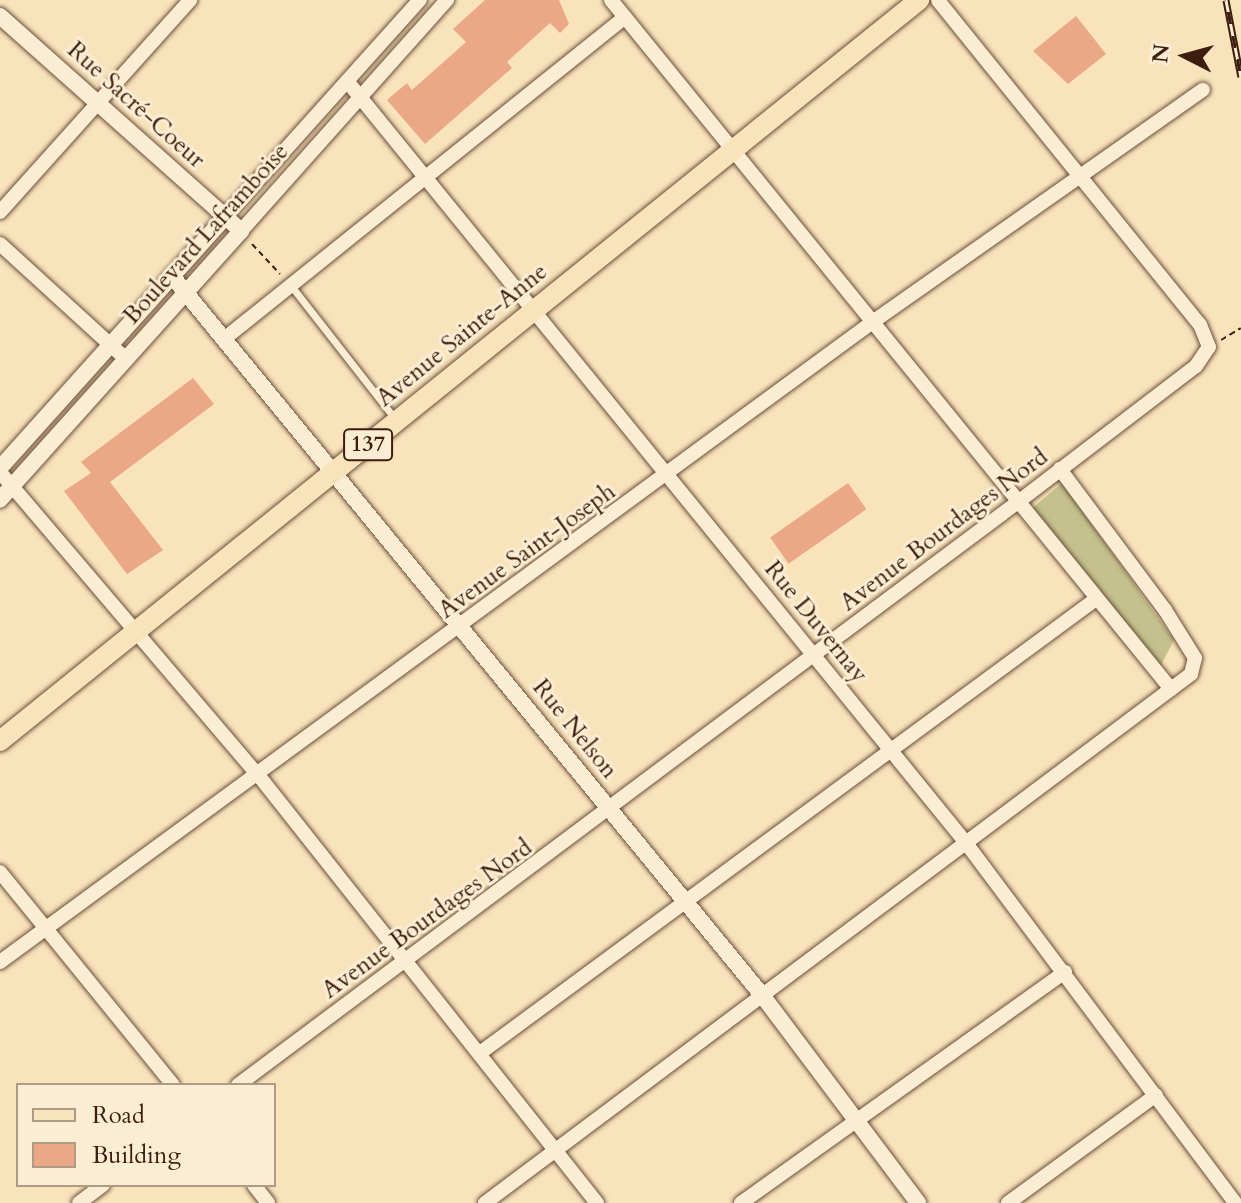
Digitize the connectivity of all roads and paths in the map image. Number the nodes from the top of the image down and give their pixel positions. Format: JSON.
{"nodes":[{"id":1,"x":190,"y":0,"type":"edge"},
{"id":2,"x":420,"y":0,"type":"edge"},
{"id":3,"x":447,"y":0,"type":"edge"},
{"id":4,"x":611,"y":0,"type":"edge"},
{"id":5,"x":919,"y":0,"type":"edge"},
{"id":6,"x":938,"y":0,"type":"edge"},
{"id":7,"x":0,"y":16,"type":"edge"},
{"id":8,"x":625,"y":17,"type":"junction"},
{"id":9,"x":347,"y":81,"type":"junction"},
{"id":10,"x":1203,"y":90,"type":"dead end"},
{"id":11,"x":363,"y":94,"type":"junction"},
{"id":12,"x":98,"y":103,"type":"junction"},
{"id":13,"x":734,"y":149,"type":"junction"},
{"id":14,"x":1082,"y":177,"type":"junction"},
{"id":15,"x":430,"y":179,"type":"junction"},
{"id":16,"x":0,"y":212,"type":"edge"},
{"id":17,"x":225,"y":217,"type":"junction"},
{"id":18,"x":244,"y":235,"type":"junction"},
{"id":19,"x":0,"y":244,"type":"edge"},
{"id":20,"x":172,"y":276,"type":"junction"},
{"id":21,"x":292,"y":287,"type":"junction"},
{"id":22,"x":185,"y":293,"type":"junction"},
{"id":23,"x":534,"y":310,"type":"junction"},
{"id":24,"x":874,"y":321,"type":"junction"},
{"id":25,"x":1241,"y":328,"type":"edge"},
{"id":26,"x":224,"y":339,"type":"junction"},
{"id":27,"x":111,"y":344,"type":"junction"},
{"id":28,"x":1209,"y":347,"type":"junction"},
{"id":29,"x":126,"y":359,"type":"junction"},
{"id":30,"x":397,"y":421,"type":"junction"},
{"id":31,"x":1060,"y":469,"type":"junction"},
{"id":32,"x":0,"y":470,"type":"edge"},
{"id":33,"x":334,"y":473,"type":"junction"},
{"id":34,"x":667,"y":474,"type":"junction"},
{"id":35,"x":14,"y":485,"type":"junction"},
{"id":36,"x":0,"y":500,"type":"edge"},
{"id":37,"x":1018,"y":502,"type":"junction"},
{"id":38,"x":1096,"y":599,"type":"junction"},
{"id":39,"x":460,"y":627,"type":"junction"},
{"id":40,"x":139,"y":632,"type":"junction"},
{"id":41,"x":815,"y":655,"type":"junction"},
{"id":42,"x":1171,"y":689,"type":"junction"},
{"id":43,"x":0,"y":741,"type":"edge"},
{"id":44,"x":891,"y":749,"type":"junction"},
{"id":45,"x":259,"y":776,"type":"junction"},
{"id":46,"x":610,"y":810,"type":"junction"},
{"id":47,"x":966,"y":843,"type":"junction"},
{"id":48,"x":0,"y":872,"type":"edge"},
{"id":49,"x":685,"y":902,"type":"junction"},
{"id":50,"x":47,"y":929,"type":"junction"},
{"id":51,"x":407,"y":961,"type":"junction"},
{"id":52,"x":0,"y":962,"type":"edge"},
{"id":53,"x":1065,"y":972,"type":"junction"},
{"id":54,"x":762,"y":995,"type":"junction"},
{"id":55,"x":480,"y":1053,"type":"junction"},
{"id":56,"x":171,"y":1083,"type":"edge"},
{"id":57,"x":241,"y":1083,"type":"edge"},
{"id":58,"x":1156,"y":1095,"type":"junction"},
{"id":59,"x":856,"y":1120,"type":"junction"},
{"id":60,"x":555,"y":1150,"type":"junction"},
{"id":61,"x":100,"y":1187,"type":"edge"},
{"id":62,"x":256,"y":1187,"type":"edge"},
{"id":63,"x":79,"y":1203,"type":"edge"},
{"id":64,"x":268,"y":1203,"type":"edge"},
{"id":65,"x":485,"y":1203,"type":"edge"},
{"id":66,"x":597,"y":1203,"type":"edge"},
{"id":67,"x":741,"y":1203,"type":"edge"},
{"id":68,"x":918,"y":1203,"type":"edge"},
{"id":69,"x":1008,"y":1203,"type":"edge"},
{"id":70,"x":1235,"y":1203,"type":"edge"}],
"edges":[{"from":1,"to":12,"type":"street"},
{"from":2,"to":9,"type":"street","name":"Boulevard Laframboise"},
{"from":3,"to":11,"type":"street","name":"Boulevard Laframboise"},
{"from":4,"to":8,"type":"street"},
{"from":5,"to":13,"type":"main road","name":"Avenue Sainte-Anne","number":"137"},
{"from":6,"to":14,"type":"street"},
{"from":7,"to":12,"type":"street","name":"Rue Sacré-Coeur"},
{"from":8,"to":13,"type":"street"},
{"from":8,"to":15,"type":"street"},
{"from":9,"to":11,"type":"street","name":"Rue Duvernay"},
{"from":9,"to":17,"type":"street","name":"Boulevard Laframboise"},
{"from":10,"to":14,"type":"street","name":"Avenue Saint-Joseph"},
{"from":11,"to":15,"type":"street","name":"Rue Duvernay"},
{"from":11,"to":18,"type":"street","name":"Boulevard Laframboise"},
{"from":12,"to":16,"type":"street"},
{"from":12,"to":17,"type":"street","name":"Rue Sacré-Coeur"},
{"from":13,"to":23,"type":"main road","name":"Avenue Sainte-Anne","number":"137"},
{"from":13,"to":24,"type":"street"},
{"from":14,"to":24,"type":"street","name":"Avenue Saint-Joseph"},
{"from":14,"to":28,"type":"street"},
{"from":15,"to":21,"type":"street"},
{"from":15,"to":23,"type":"street","name":"Rue Duvernay"},
{"from":17,"to":18,"type":"street","name":"Rue Sacré-Coeur"},
{"from":17,"to":20,"type":"street","name":"Boulevard Laframboise"},
{"from":18,"to":21,"type":"path"},
{"from":18,"to":22,"type":"street","name":"Boulevard Laframboise"},
{"from":19,"to":27,"type":"street"},
{"from":20,"to":22,"type":"street","name":"Rue Nelson"},
{"from":20,"to":27,"type":"street","name":"Boulevard Laframboise"},
{"from":21,"to":26,"type":"street"},
{"from":21,"to":30,"type":"lane"},
{"from":22,"to":26,"type":"street","name":"Rue Nelson"},
{"from":22,"to":29,"type":"street","name":"Boulevard Laframboise"},
{"from":23,"to":30,"type":"main road","name":"Avenue Sainte-Anne","number":"137"},
{"from":23,"to":34,"type":"street","name":"Rue Duvernay"},
{"from":24,"to":34,"type":"street","name":"Avenue Saint-Joseph"},
{"from":24,"to":37,"type":"street"},
{"from":25,"to":28,"type":"path"},
{"from":26,"to":33,"type":"street","name":"Rue Nelson"},
{"from":27,"to":29,"type":"street"},
{"from":27,"to":32,"type":"street","name":"Boulevard Laframboise"},
{"from":28,"to":31,"type":"street","name":"Avenue Bourdages Nord"},
{"from":29,"to":35,"type":"street","name":"Boulevard Laframboise"},
{"from":30,"to":33,"type":"main road","name":"Avenue Sainte-Anne","number":"137"},
{"from":31,"to":37,"type":"street","name":"Avenue Bourdages Nord"},
{"from":31,"to":42,"type":"street"},
{"from":32,"to":35,"type":"street"},
{"from":33,"to":39,"type":"street","name":"Rue Nelson"},
{"from":33,"to":40,"type":"main road","name":"Avenue Sainte-Anne","number":"137"},
{"from":34,"to":39,"type":"street","name":"Avenue Saint-Joseph"},
{"from":34,"to":41,"type":"street","name":"Rue Duvernay"},
{"from":35,"to":36,"type":"street","name":"Boulevard Laframboise"},
{"from":35,"to":40,"type":"street"},
{"from":37,"to":38,"type":"street"},
{"from":37,"to":41,"type":"street","name":"Avenue Bourdages Nord"},
{"from":38,"to":42,"type":"street"},
{"from":38,"to":44,"type":"street"},
{"from":39,"to":45,"type":"street","name":"Avenue Saint-Joseph"},
{"from":39,"to":46,"type":"street","name":"Rue Nelson"},
{"from":40,"to":43,"type":"main road","name":"Avenue Sainte-Anne","number":"137"},
{"from":40,"to":45,"type":"street"},
{"from":41,"to":44,"type":"street","name":"Rue Duvernay"},
{"from":41,"to":46,"type":"street","name":"Avenue Bourdages Nord"},
{"from":42,"to":47,"type":"street"},
{"from":44,"to":47,"type":"street","name":"Rue Duvernay"},
{"from":44,"to":49,"type":"street"},
{"from":45,"to":50,"type":"street","name":"Avenue Saint-Joseph"},
{"from":45,"to":51,"type":"street"},
{"from":46,"to":49,"type":"street","name":"Rue Nelson"},
{"from":46,"to":51,"type":"street","name":"Avenue Bourdages Nord"},
{"from":47,"to":53,"type":"street","name":"Rue Duvernay"},
{"from":47,"to":54,"type":"street"},
{"from":48,"to":50,"type":"street"},
{"from":49,"to":54,"type":"street","name":"Rue Nelson"},
{"from":49,"to":55,"type":"street"},
{"from":50,"to":52,"type":"street","name":"Avenue Saint-Joseph"},
{"from":50,"to":56,"type":"street"},
{"from":51,"to":55,"type":"street"},
{"from":51,"to":57,"type":"street","name":"Avenue Bourdages Nord"},
{"from":53,"to":58,"type":"street","name":"Rue Duvernay"},
{"from":53,"to":59,"type":"street"},
{"from":54,"to":59,"type":"street","name":"Rue Nelson"},
{"from":54,"to":60,"type":"street"},
{"from":55,"to":60,"type":"street"},
{"from":58,"to":69,"type":"street"},
{"from":58,"to":70,"type":"street","name":"Rue Duvernay"},
{"from":59,"to":67,"type":"street"},
{"from":59,"to":68,"type":"street","name":"Rue Nelson"},
{"from":60,"to":65,"type":"street"},
{"from":60,"to":66,"type":"street"},
{"from":61,"to":63,"type":"street"},
{"from":62,"to":64,"type":"street"}]}
